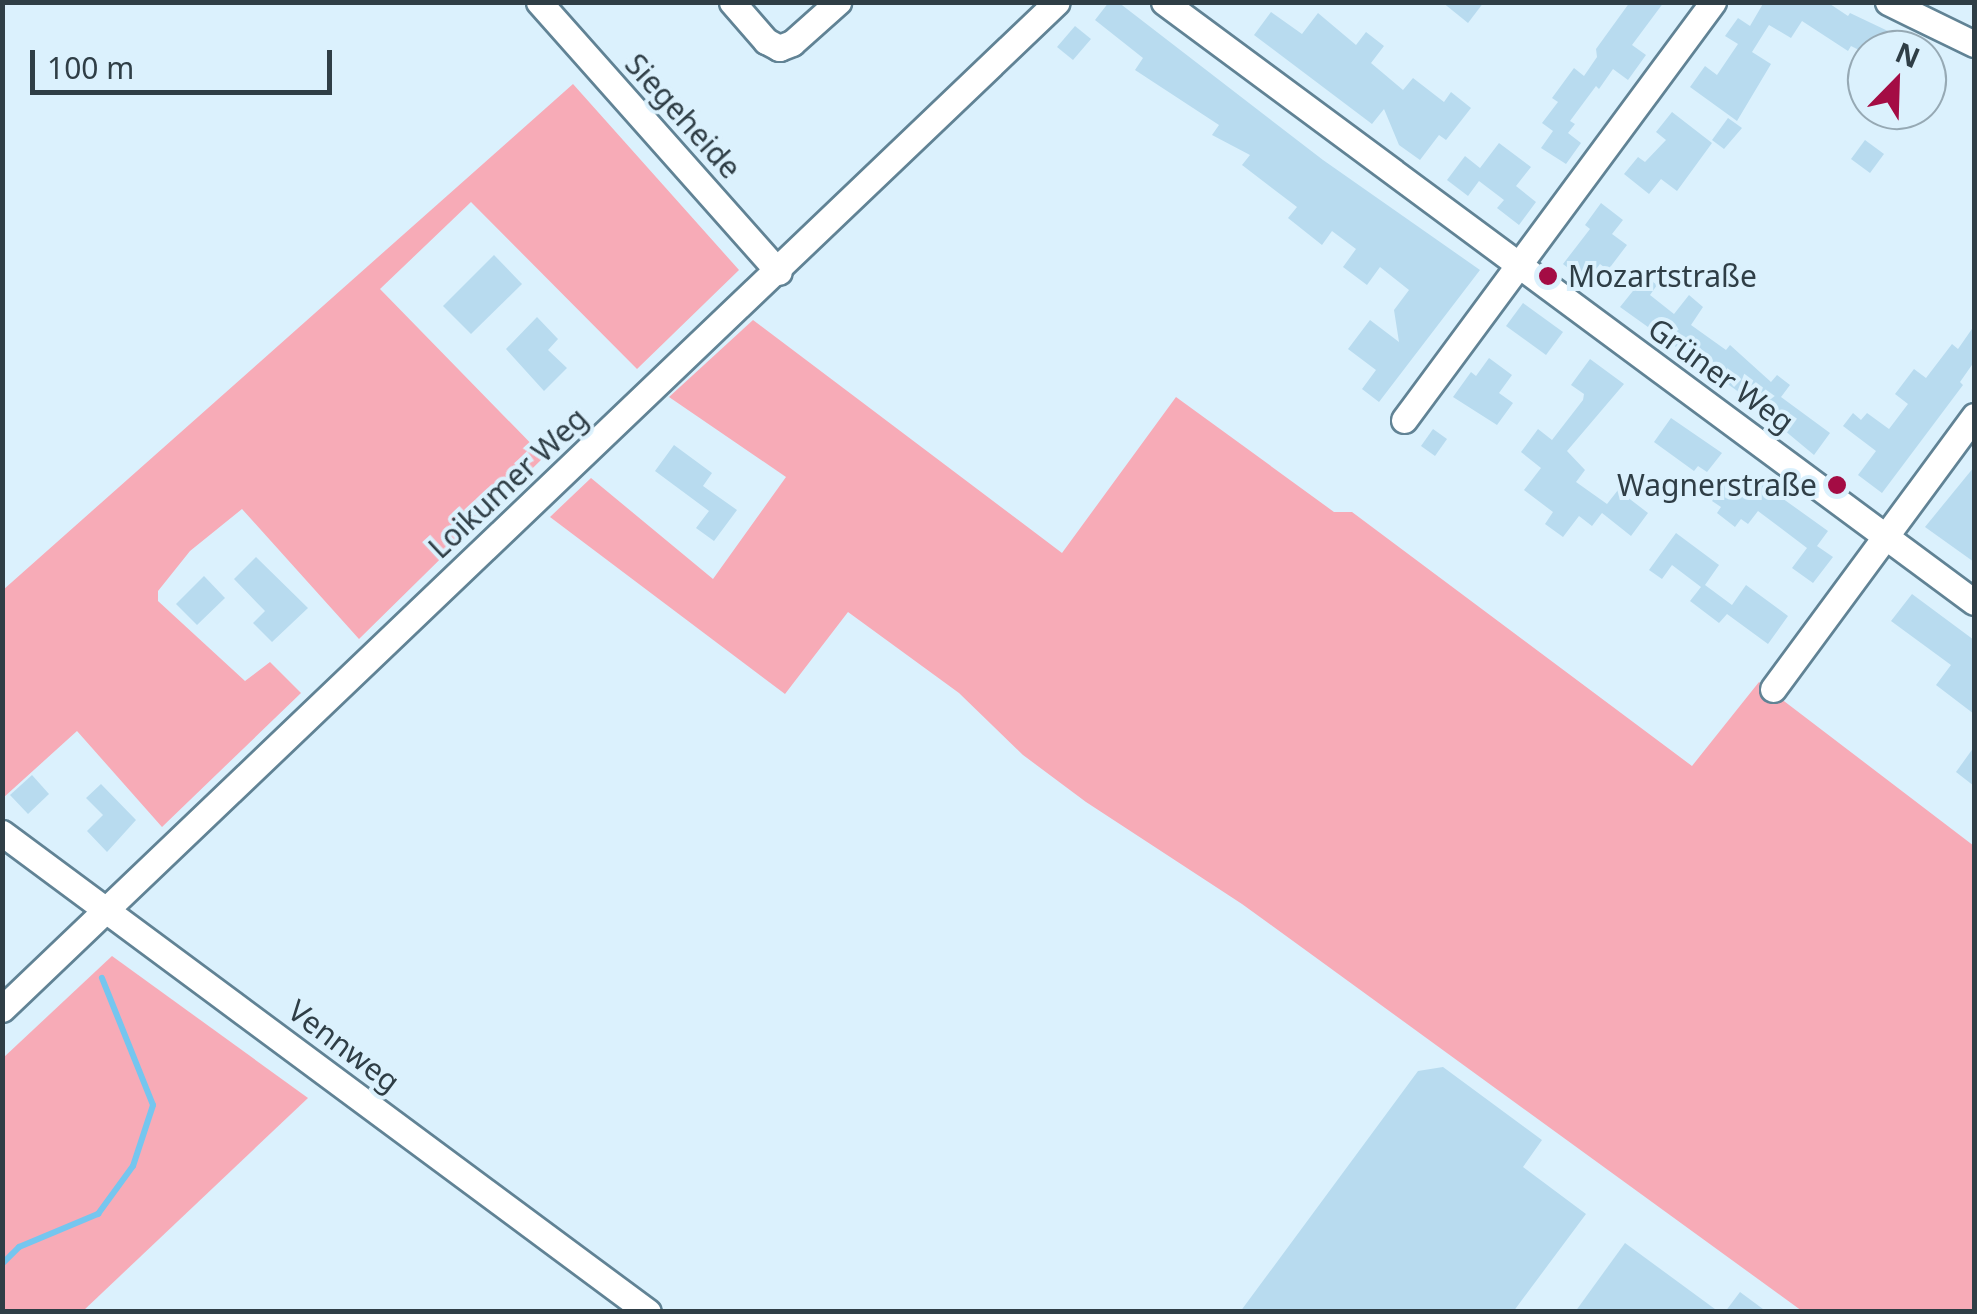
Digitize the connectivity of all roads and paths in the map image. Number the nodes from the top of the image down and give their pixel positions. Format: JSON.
{"nodes":[{"id":1,"x":540,"y":2,"type":"edge"},
{"id":2,"x":732,"y":2,"type":"edge"},
{"id":3,"x":838,"y":2,"type":"edge"},
{"id":4,"x":1164,"y":2,"type":"edge"},
{"id":5,"x":1713,"y":2,"type":"edge"},
{"id":6,"x":1888,"y":2,"type":"edge"},
{"id":7,"x":1056,"y":3,"type":"edge"},
{"id":8,"x":1974,"y":44,"type":"edge"},
{"id":9,"x":1518,"y":267,"type":"junction"},
{"id":10,"x":779,"y":272,"type":"junction"},
{"id":11,"x":1974,"y":416,"type":"edge"},
{"id":12,"x":1404,"y":420,"type":"dead end"},
{"id":13,"x":1886,"y":536,"type":"junction"},
{"id":14,"x":1974,"y":602,"type":"edge"},
{"id":15,"x":1772,"y":689,"type":"dead end"},
{"id":16,"x":2,"y":833,"type":"edge"},
{"id":17,"x":106,"y":910,"type":"junction"},
{"id":18,"x":2,"y":1009,"type":"edge"},
{"id":19,"x":648,"y":1312,"type":"edge"}],
"edges":[{"from":1,"to":10,"type":"street","name":"Siegeheide"},
{"from":2,"to":3,"type":"street"},
{"from":4,"to":9,"type":"street","name":"Grüner Weg"},
{"from":5,"to":9,"type":"street"},
{"from":6,"to":8,"type":"street"},
{"from":7,"to":10,"type":"street","name":"Loikumer Weg"},
{"from":9,"to":12,"type":"street"},
{"from":9,"to":13,"type":"street","name":"Grüner Weg"},
{"from":10,"to":17,"type":"street","name":"Loikumer Weg"},
{"from":11,"to":13,"type":"street"},
{"from":13,"to":14,"type":"street","name":"Grüner Weg"},
{"from":13,"to":15,"type":"street"},
{"from":16,"to":17,"type":"street","name":"Vennweg"},
{"from":17,"to":18,"type":"street","name":"Loikumer Weg"},
{"from":17,"to":19,"type":"street","name":"Vennweg"}]}
